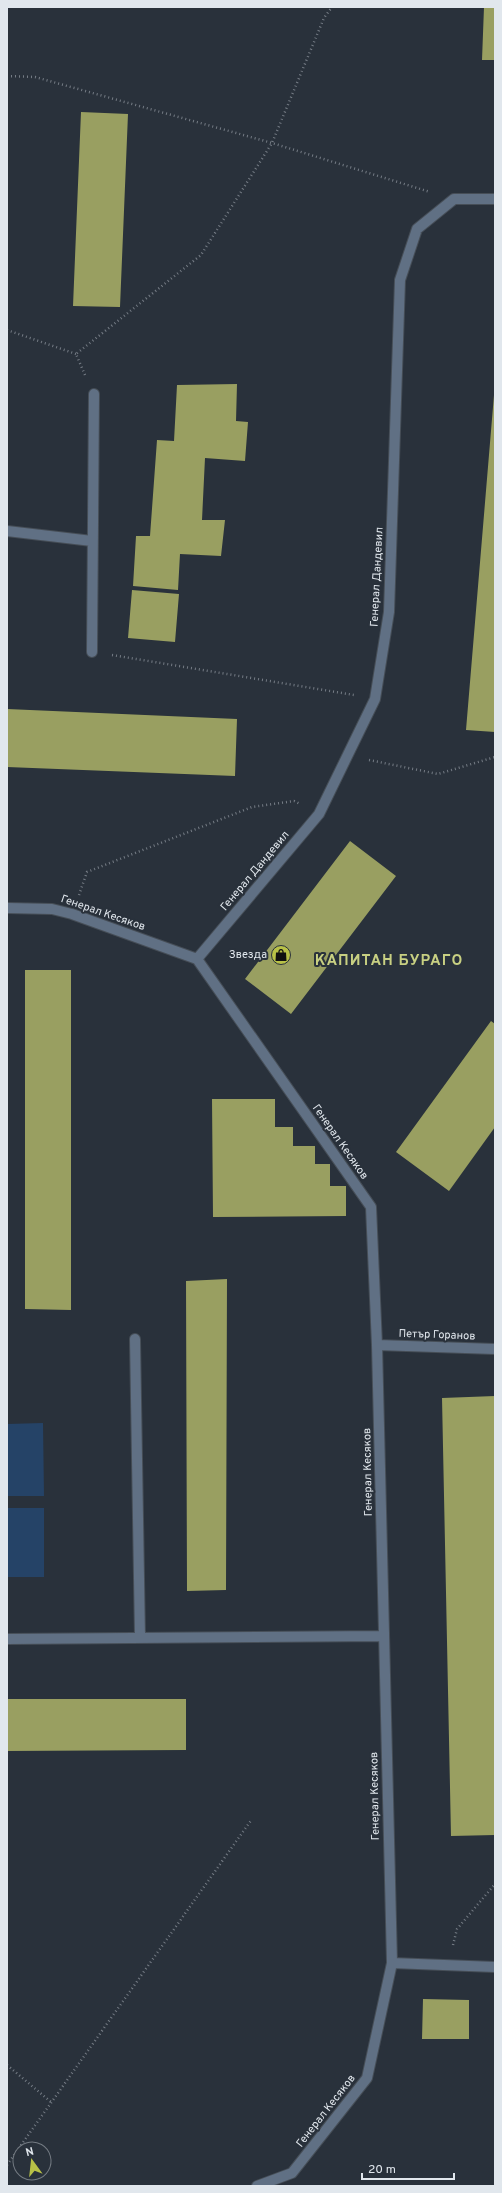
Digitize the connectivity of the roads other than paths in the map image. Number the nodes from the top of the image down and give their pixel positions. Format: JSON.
{"nodes":[{"id":1,"x":495,"y":199,"type":"edge"},
{"id":2,"x":94,"y":394,"type":"road end"},
{"id":3,"x":7,"y":531,"type":"edge"},
{"id":4,"x":92,"y":541,"type":"junction"},
{"id":5,"x":92,"y":652,"type":"road end"},
{"id":6,"x":7,"y":908,"type":"edge"},
{"id":7,"x":197,"y":959,"type":"junction"},
{"id":8,"x":135,"y":1339,"type":"dead end"},
{"id":9,"x":377,"y":1345,"type":"junction"},
{"id":10,"x":495,"y":1349,"type":"edge"},
{"id":11,"x":383,"y":1636,"type":"junction"},
{"id":12,"x":140,"y":1638,"type":"junction"},
{"id":13,"x":7,"y":1639,"type":"edge"},
{"id":14,"x":392,"y":1963,"type":"junction"},
{"id":15,"x":495,"y":1968,"type":"edge"},
{"id":16,"x":258,"y":2186,"type":"edge"}],
"edges":[{"from":1,"to":7,"type":"street","name":"Генерал Дандевил"},
{"from":2,"to":4,"type":"street"},
{"from":3,"to":4,"type":"street"},
{"from":4,"to":5,"type":"street"},
{"from":6,"to":7,"type":"street","name":"Генерал Кесяков"},
{"from":7,"to":9,"type":"street","name":"Генерал Кесяков"},
{"from":8,"to":12,"type":"street"},
{"from":9,"to":10,"type":"street","name":"Петър Горанов"},
{"from":9,"to":11,"type":"street","name":"Генерал Кесяков"},
{"from":11,"to":12,"type":"street"},
{"from":11,"to":14,"type":"street","name":"Генерал Кесяков"},
{"from":12,"to":13,"type":"street"},
{"from":14,"to":15,"type":"street"},
{"from":14,"to":16,"type":"street","name":"Генерал Кесяков"}]}
